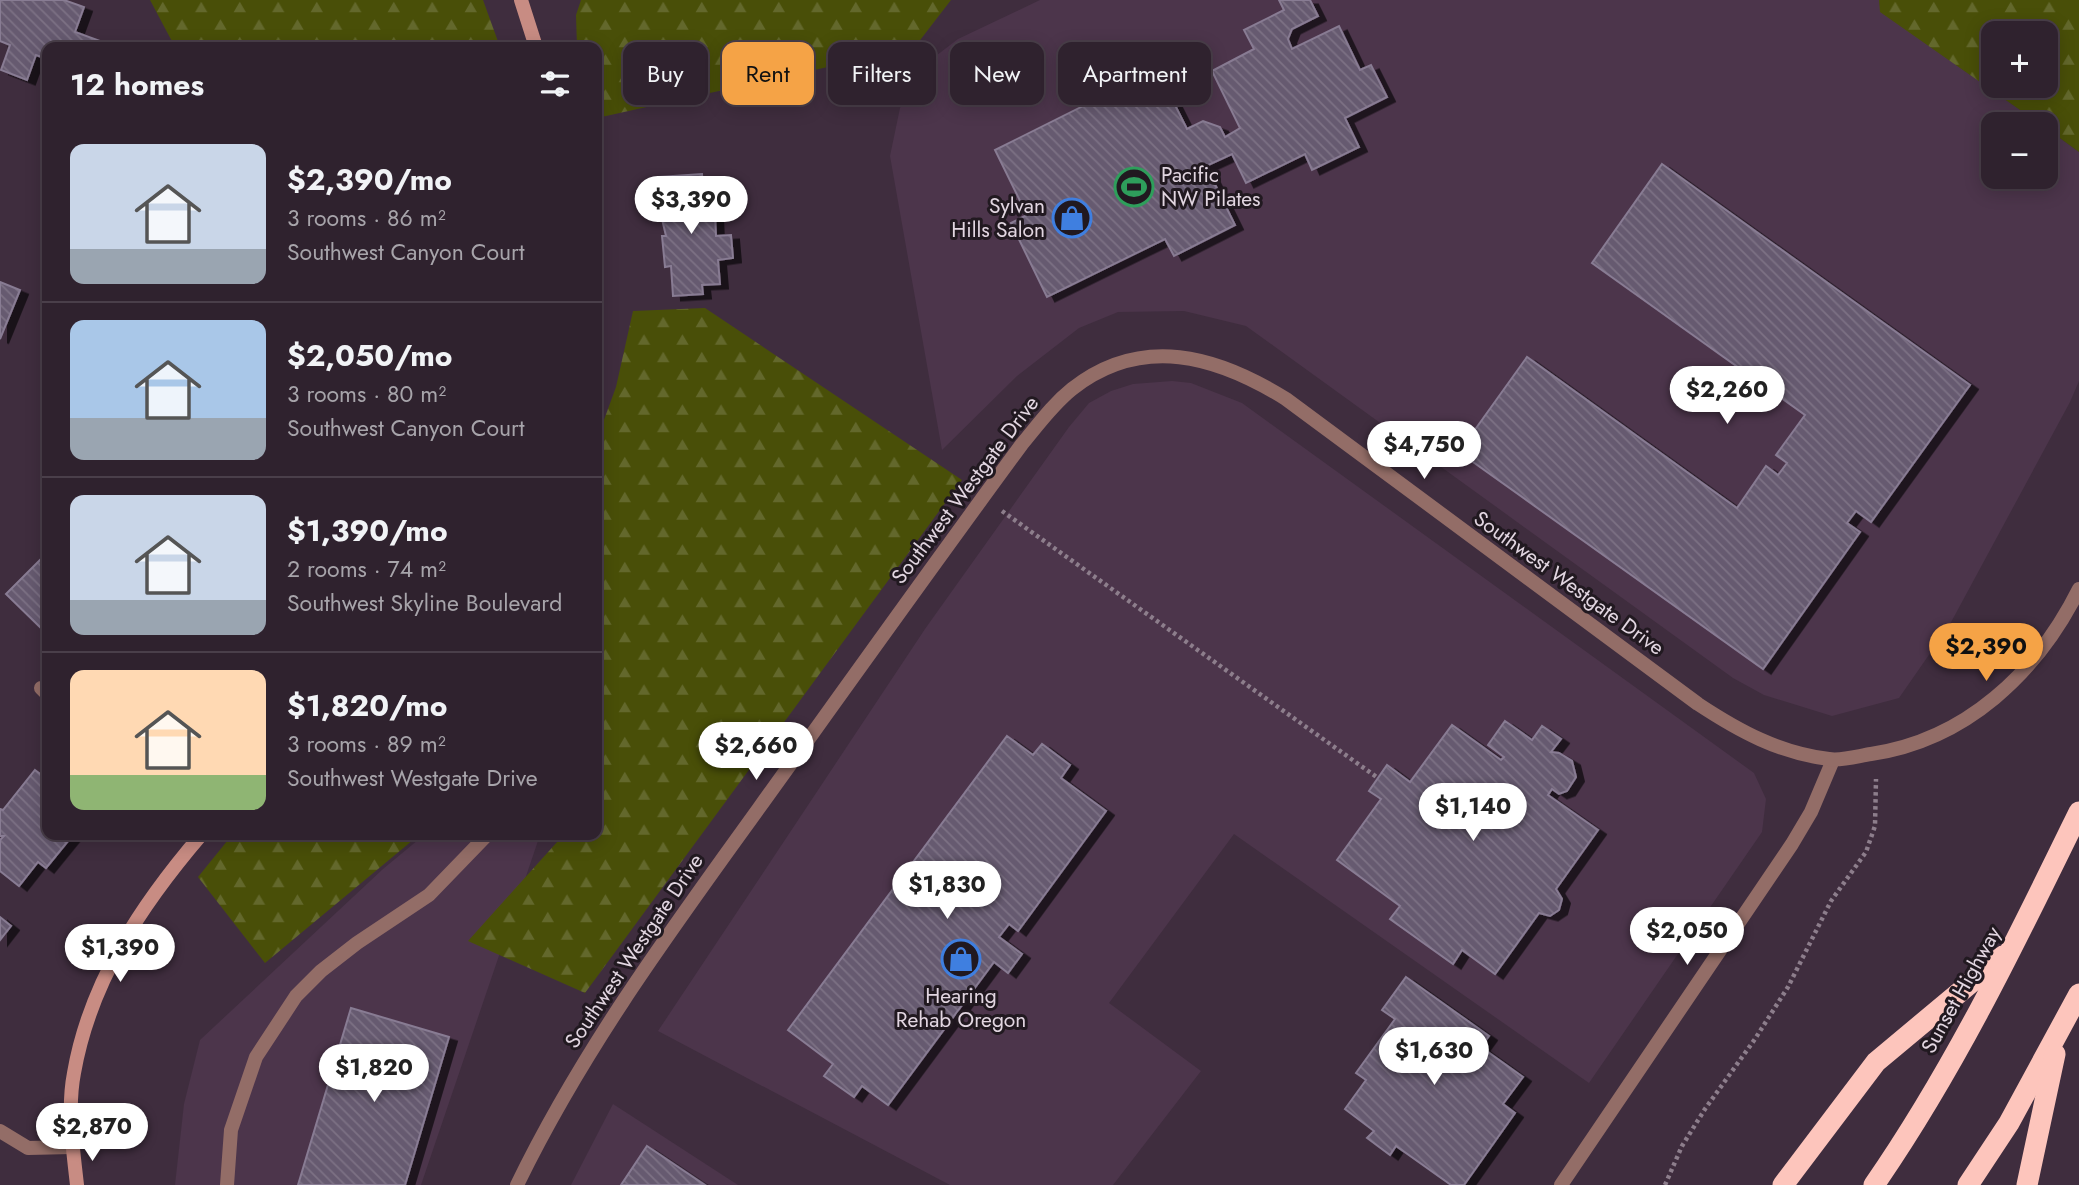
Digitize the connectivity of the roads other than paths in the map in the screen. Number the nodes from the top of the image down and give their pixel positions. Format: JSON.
{"nodes":[{"id":1,"x":521,"y":0,"type":"edge"},
{"id":2,"x":534,"y":42,"type":"edge"},
{"id":3,"x":2079,"y":589,"type":"edge"},
{"id":4,"x":1833,"y":760,"type":"junction"},
{"id":5,"x":2079,"y":812,"type":"edge"},
{"id":6,"x":194,"y":840,"type":"edge"},
{"id":7,"x":482,"y":840,"type":"edge"},
{"id":8,"x":2013,"y":947,"type":"junction"},
{"id":9,"x":2079,"y":995,"type":"edge"},
{"id":10,"x":2060,"y":1032,"type":"junction"},
{"id":11,"x":0,"y":1130,"type":"edge"},
{"id":12,"x":72,"y":1147,"type":"junction"},
{"id":13,"x":77,"y":1185,"type":"edge"},
{"id":14,"x":227,"y":1185,"type":"edge"},
{"id":15,"x":517,"y":1185,"type":"edge"},
{"id":16,"x":1561,"y":1185,"type":"edge"},
{"id":17,"x":1783,"y":1185,"type":"edge"},
{"id":18,"x":1874,"y":1185,"type":"edge"},
{"id":19,"x":1968,"y":1185,"type":"edge"},
{"id":20,"x":2027,"y":1185,"type":"edge"}],
"edges":[{"from":1,"to":2,"type":"main road"},
{"from":3,"to":4,"type":"street","name":"Southwest Westgate Drive"},
{"from":4,"to":15,"type":"street","name":"Southwest Westgate Drive"},
{"from":4,"to":16,"type":"street"},
{"from":5,"to":8,"type":"highway","name":"Sunset Highway"},
{"from":6,"to":12,"type":"main road"},
{"from":7,"to":14,"type":"street"},
{"from":8,"to":17,"type":"highway"},
{"from":8,"to":18,"type":"highway","name":"Sunset Highway"},
{"from":9,"to":10,"type":"highway"},
{"from":10,"to":19,"type":"highway"},
{"from":10,"to":20,"type":"highway"},
{"from":11,"to":12,"type":"street"},
{"from":12,"to":13,"type":"main road"}]}
